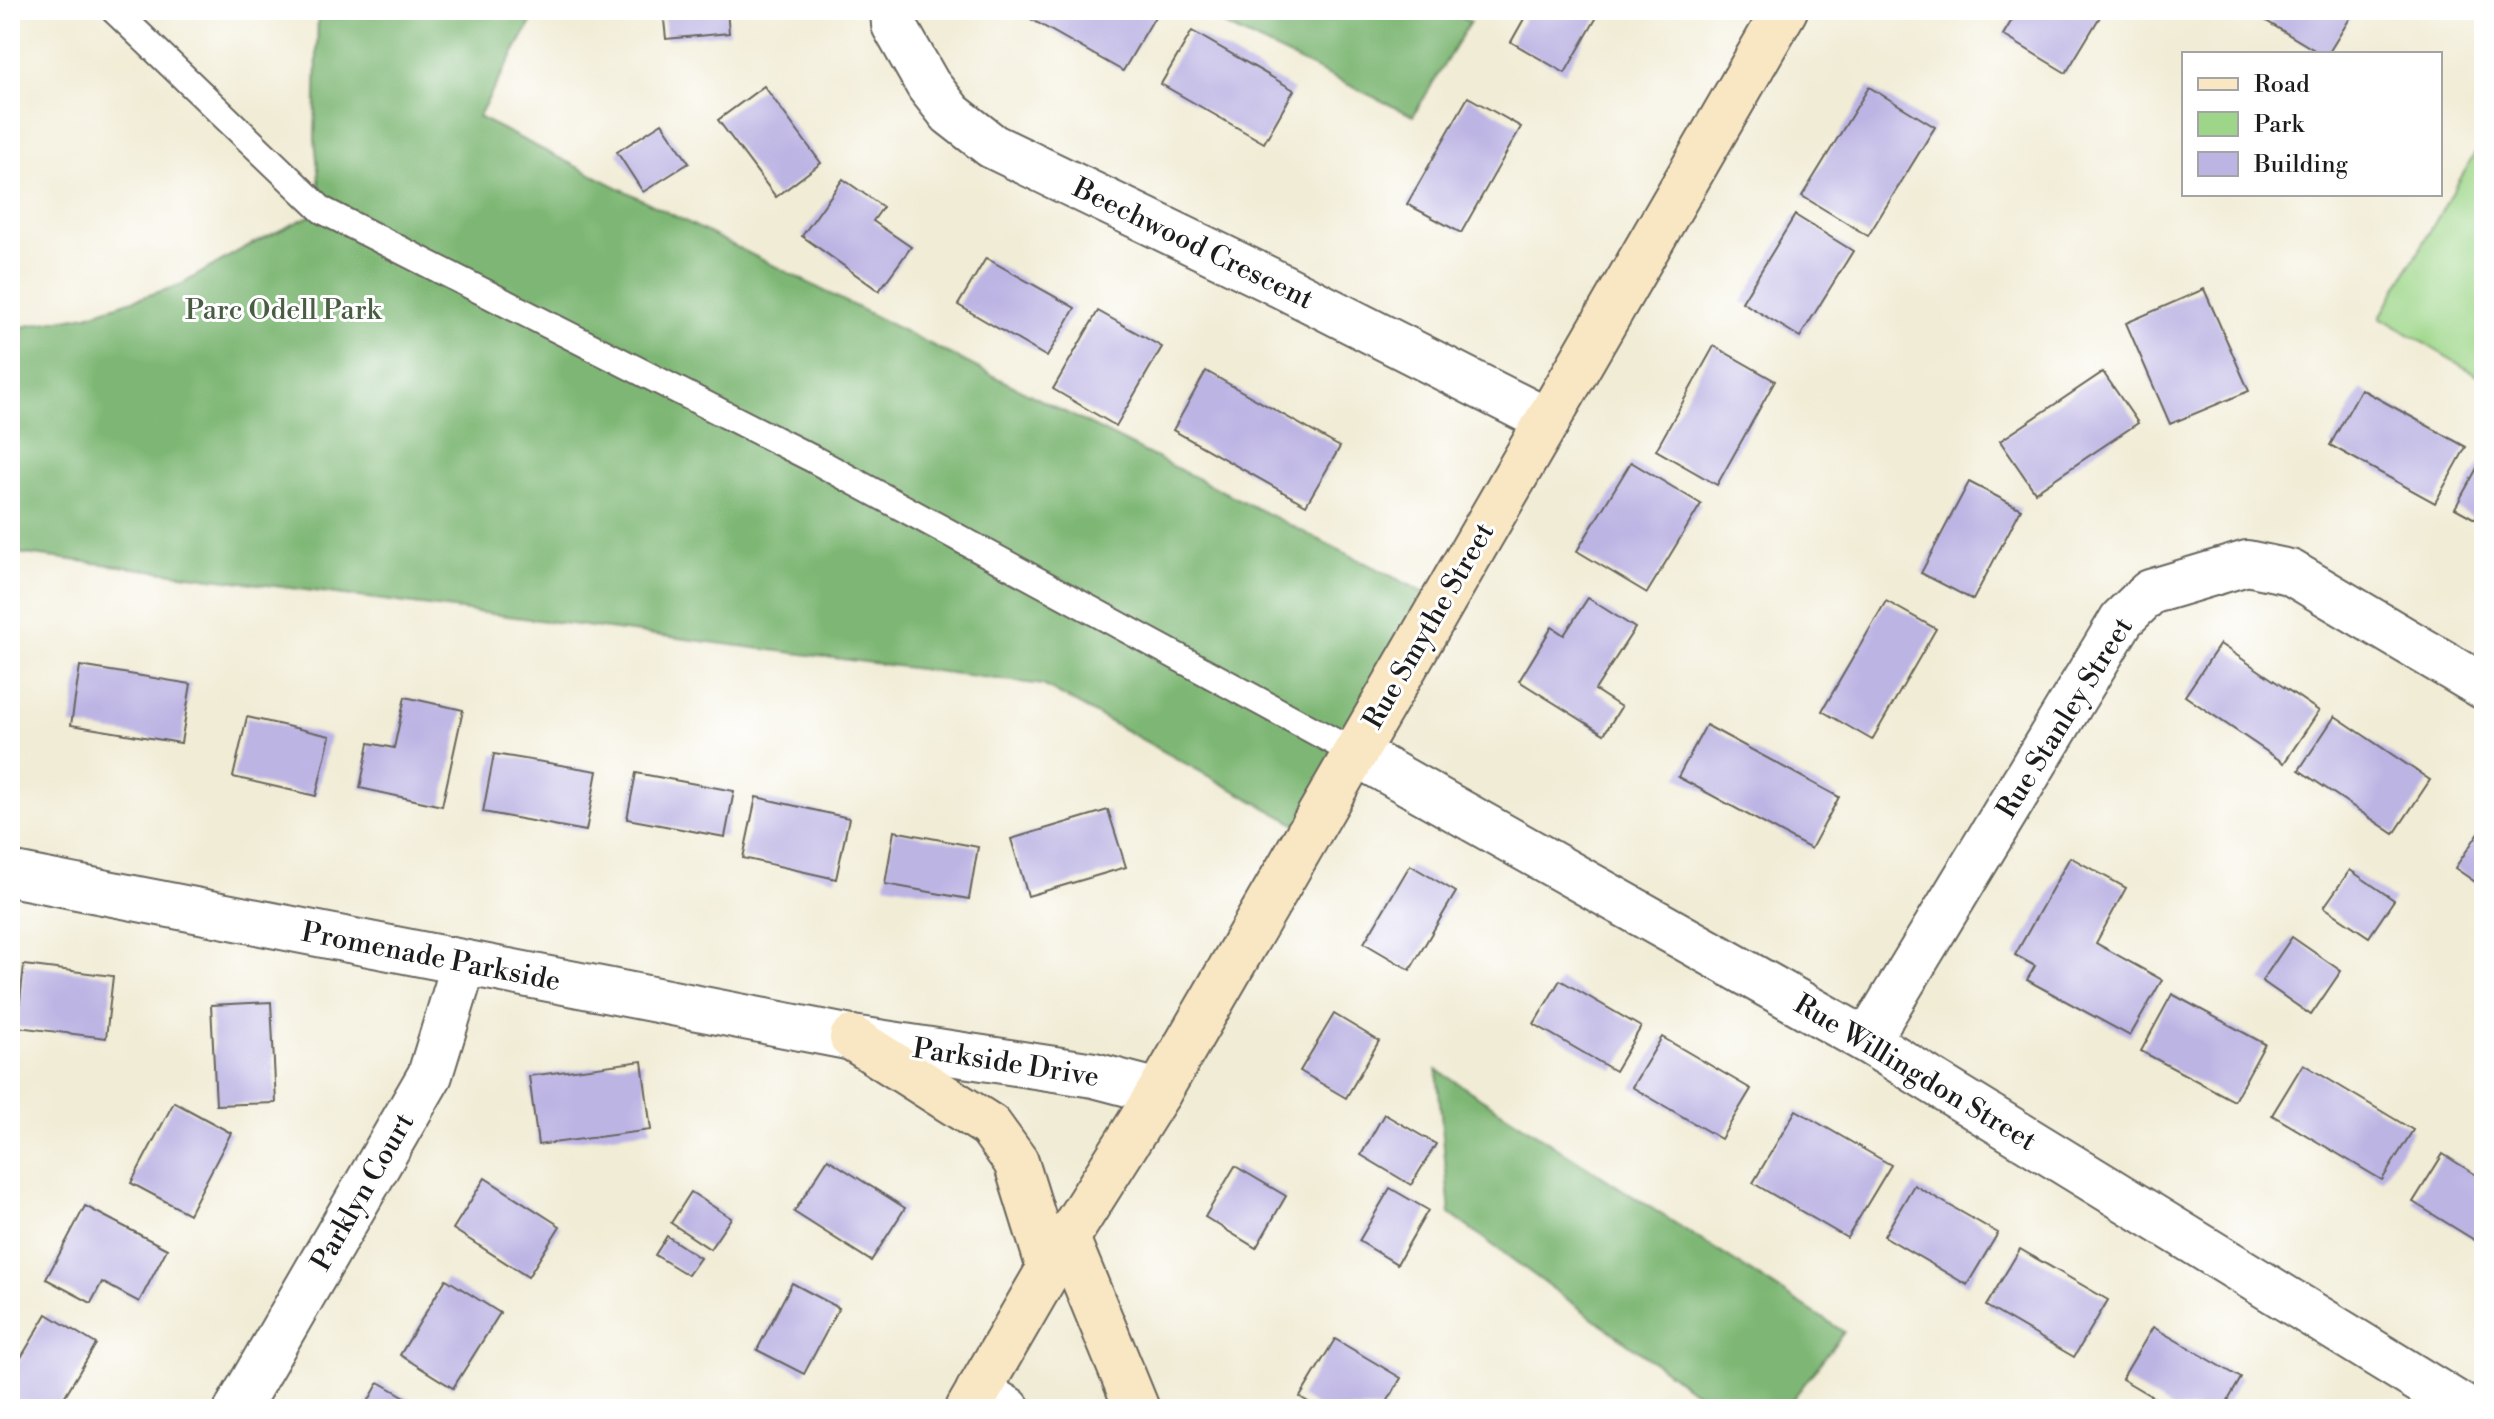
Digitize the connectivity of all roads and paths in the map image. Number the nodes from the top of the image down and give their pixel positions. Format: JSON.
{"nodes":[{"id":1,"x":114,"y":10,"type":"edge"},
{"id":2,"x":893,"y":10,"type":"edge"},
{"id":3,"x":1785,"y":10,"type":"edge"},
{"id":4,"x":1548,"y":421,"type":"junction"},
{"id":5,"x":2484,"y":687,"type":"edge"},
{"id":6,"x":1355,"y":753,"type":"junction"},
{"id":7,"x":10,"y":874,"type":"edge"},
{"id":8,"x":464,"y":964,"type":"junction"},
{"id":9,"x":852,"y":1038,"type":"junction"},
{"id":10,"x":1867,"y":1041,"type":"junction"},
{"id":11,"x":1159,"y":1092,"type":"junction"},
{"id":12,"x":1058,"y":1253,"type":"junction"},
{"id":13,"x":985,"y":1403,"type":"edge"},
{"id":14,"x":237,"y":1409,"type":"edge"},
{"id":15,"x":1137,"y":1409,"type":"edge"},
{"id":16,"x":2466,"y":1409,"type":"edge"}],
"edges":[{"from":1,"to":6,"type":"lane"},
{"from":2,"to":4,"type":"street","name":"Beechwood Crescent"},
{"from":3,"to":4,"type":"main road","name":"Rue Smythe Street"},
{"from":4,"to":6,"type":"main road","name":"Rue Smythe Street"},
{"from":5,"to":10,"type":"street","name":"Rue Stanley Street"},
{"from":6,"to":10,"type":"street","name":"Rue Willingdon Street"},
{"from":6,"to":11,"type":"main road","name":"Rue Smythe Street"},
{"from":7,"to":8,"type":"street","name":"Promenade Parkside"},
{"from":8,"to":9,"type":"street","name":"Promenade Parkside"},
{"from":8,"to":14,"type":"street","name":"Parklyn Court"},
{"from":9,"to":11,"type":"street","name":"Parkside Drive"},
{"from":9,"to":12,"type":"main road"},
{"from":10,"to":16,"type":"street","name":"Rue Willingdon Street"},
{"from":11,"to":12,"type":"main road","name":"Rue Smythe Street"},
{"from":12,"to":13,"type":"main road","name":"Rue Smythe Street"},
{"from":12,"to":15,"type":"main road"}]}
